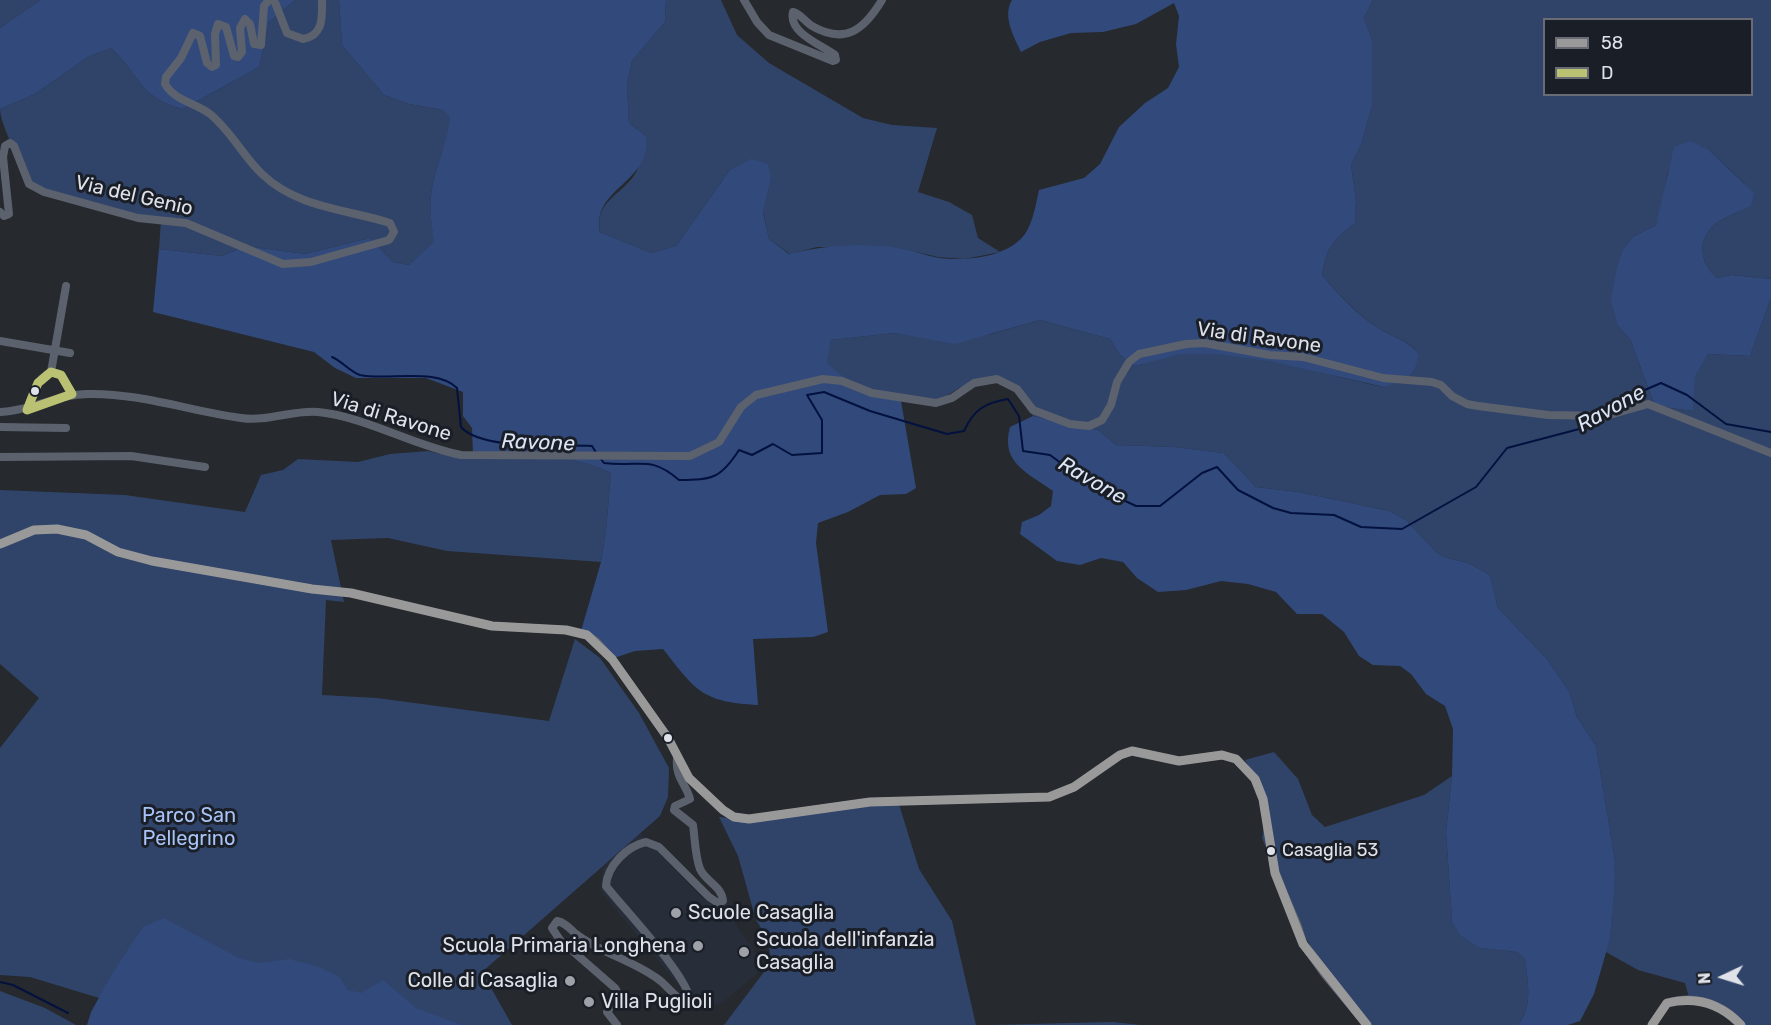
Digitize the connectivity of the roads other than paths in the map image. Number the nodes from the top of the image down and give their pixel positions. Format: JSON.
{"nodes":[{"id":1,"x":271,"y":0,"type":"edge"},
{"id":2,"x":322,"y":0,"type":"edge"},
{"id":3,"x":744,"y":0,"type":"edge"},
{"id":4,"x":882,"y":0,"type":"edge"},
{"id":5,"x":0,"y":212,"type":"edge"},
{"id":6,"x":66,"y":286,"type":"dead end"},
{"id":7,"x":0,"y":341,"type":"edge"},
{"id":8,"x":55,"y":350,"type":"junction"},
{"id":9,"x":70,"y":353,"type":"dead end"},
{"id":10,"x":51,"y":372,"type":"junction"},
{"id":11,"x":72,"y":394,"type":"junction"},
{"id":12,"x":27,"y":410,"type":"junction"},
{"id":13,"x":0,"y":412,"type":"edge"},
{"id":14,"x":0,"y":428,"type":"edge"},
{"id":15,"x":66,"y":428,"type":"dead end"},
{"id":16,"x":1771,"y":453,"type":"edge"},
{"id":17,"x":0,"y":456,"type":"edge"},
{"id":18,"x":205,"y":467,"type":"dead end"},
{"id":19,"x":0,"y":544,"type":"edge"},
{"id":20,"x":677,"y":759,"type":"junction"},
{"id":21,"x":617,"y":1025,"type":"edge"},
{"id":22,"x":1367,"y":1025,"type":"edge"},
{"id":23,"x":1652,"y":1025,"type":"edge"},
{"id":24,"x":1741,"y":1025,"type":"edge"}],
"edges":[{"from":1,"to":2,"type":"street","name":"Via del Genio"},
{"from":1,"to":5,"type":"street","name":"Via del Genio"},
{"from":3,"to":4,"type":"street"},
{"from":6,"to":8,"type":"street"},
{"from":7,"to":8,"type":"street"},
{"from":8,"to":9,"type":"street"},
{"from":8,"to":10,"type":"street"},
{"from":10,"to":11,"type":"street"},
{"from":10,"to":12,"type":"street"},
{"from":11,"to":12,"type":"street","name":"Via di Ravone"},
{"from":11,"to":16,"type":"street","name":"Via di Ravone"},
{"from":12,"to":13,"type":"street","name":"Via di Ravone"},
{"from":14,"to":15,"type":"street"},
{"from":17,"to":18,"type":"street"},
{"from":19,"to":20,"type":"street"},
{"from":20,"to":21,"type":"street"},
{"from":20,"to":22,"type":"street"},
{"from":23,"to":24,"type":"street"}]}
